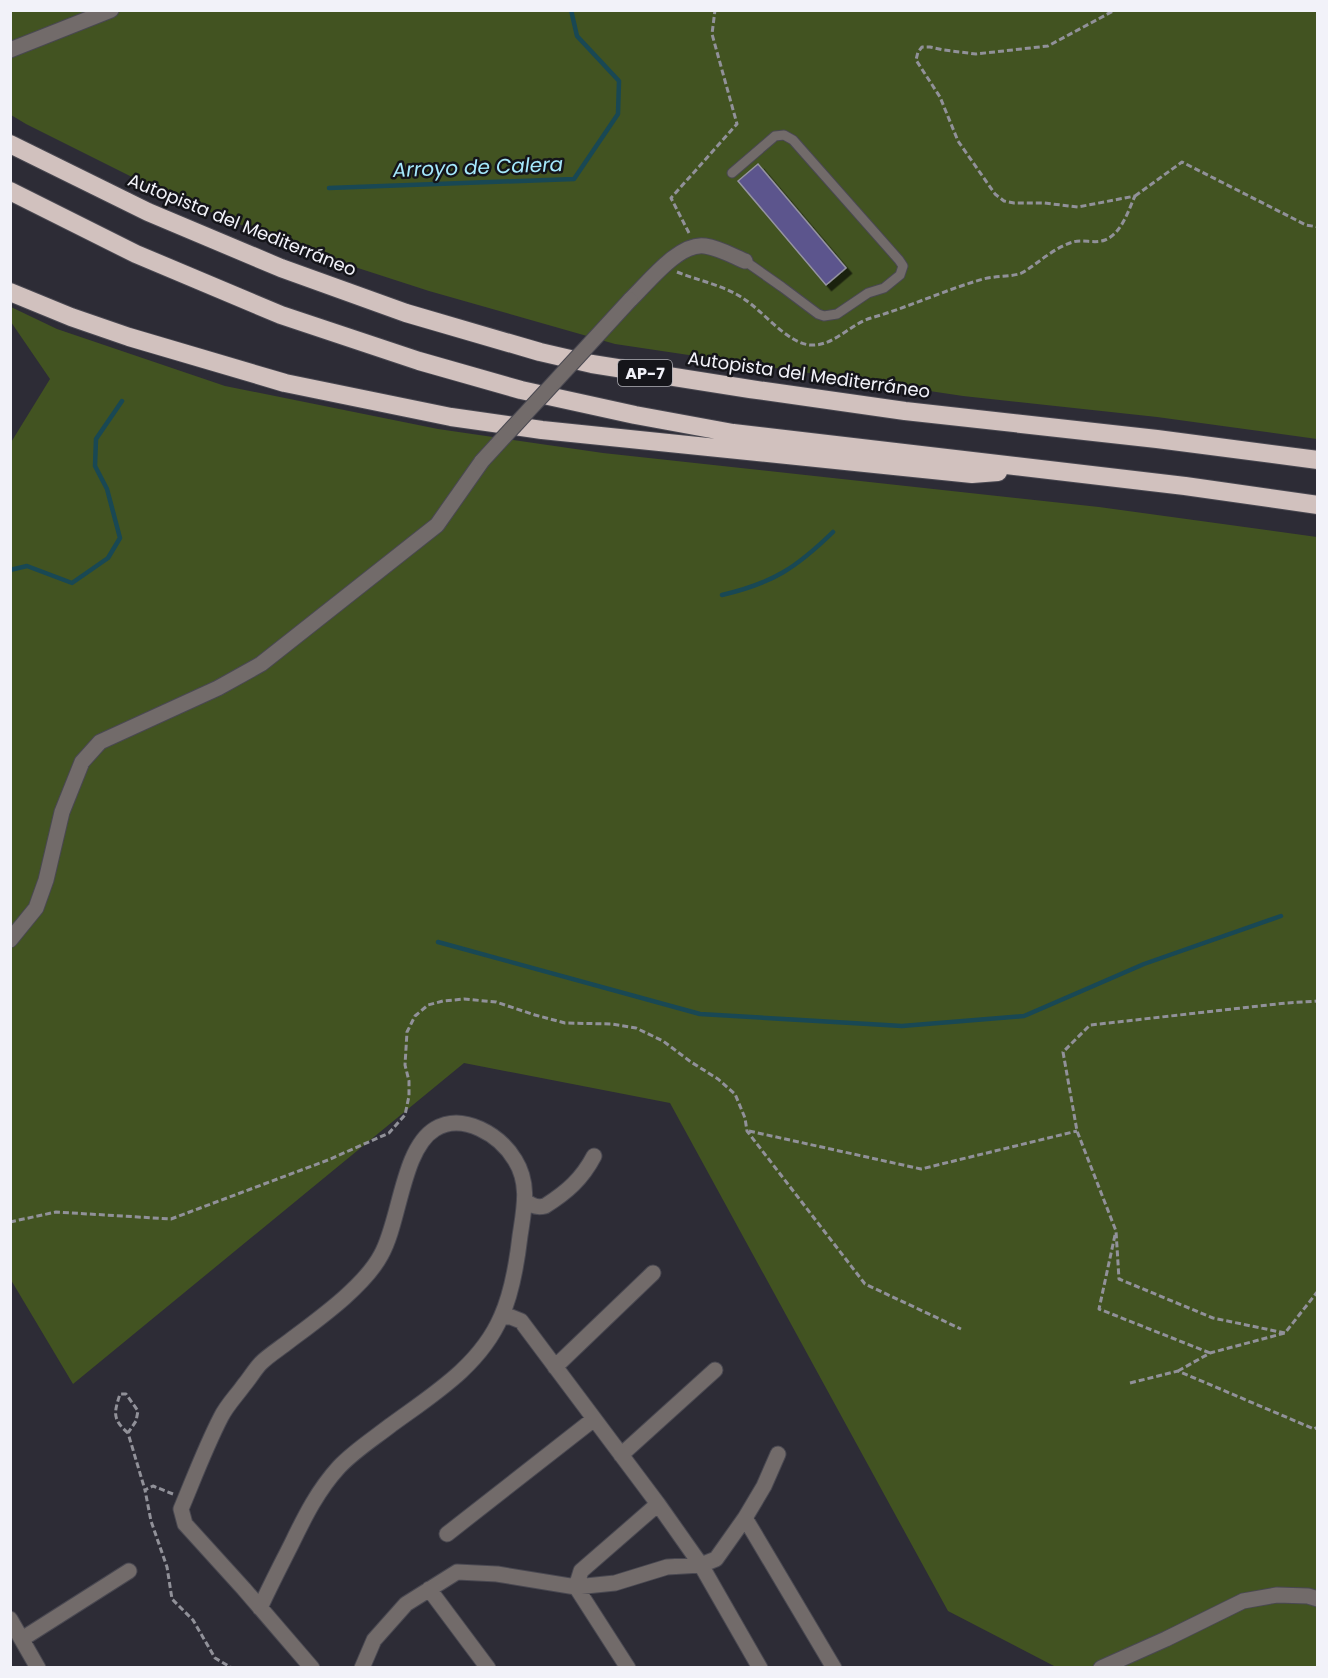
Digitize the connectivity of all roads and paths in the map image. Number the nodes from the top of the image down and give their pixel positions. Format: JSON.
{"nodes":[{"id":1,"x":111,"y":10,"type":"edge"},
{"id":2,"x":715,"y":10,"type":"edge"},
{"id":3,"x":1115,"y":10,"type":"edge"},
{"id":4,"x":12,"y":49,"type":"edge"},
{"id":5,"x":10,"y":144,"type":"edge"},
{"id":6,"x":732,"y":173,"type":"dead end"},
{"id":7,"x":10,"y":192,"type":"edge"},
{"id":8,"x":1135,"y":196,"type":"junction"},
{"id":9,"x":1317,"y":227,"type":"edge"},
{"id":10,"x":696,"y":246,"type":"junction"},
{"id":11,"x":745,"y":261,"type":"joint"},
{"id":12,"x":664,"y":266,"type":"junction"},
{"id":13,"x":10,"y":292,"type":"edge"},
{"id":14,"x":1317,"y":460,"type":"edge"},
{"id":15,"x":1031,"y":468,"type":"junction"},
{"id":16,"x":1317,"y":505,"type":"edge"},
{"id":17,"x":10,"y":940,"type":"edge"},
{"id":18,"x":1317,"y":1002,"type":"edge"},
{"id":19,"x":747,"y":1131,"type":"dead end"},
{"id":20,"x":1077,"y":1131,"type":"junction"},
{"id":21,"x":594,"y":1156,"type":"dead end"},
{"id":22,"x":525,"y":1200,"type":"junction"},
{"id":23,"x":554,"y":1201,"type":"junction"},
{"id":24,"x":1116,"y":1231,"type":"junction"},
{"id":25,"x":520,"y":1240,"type":"junction"},
{"id":26,"x":653,"y":1273,"type":"dead end"},
{"id":27,"x":1317,"y":1291,"type":"edge"},
{"id":28,"x":501,"y":1317,"type":"junction"},
{"id":29,"x":1285,"y":1333,"type":"junction"},
{"id":30,"x":1210,"y":1353,"type":"junction"},
{"id":31,"x":555,"y":1367,"type":"junction"},
{"id":32,"x":715,"y":1370,"type":"dead end"},
{"id":33,"x":1178,"y":1371,"type":"junction"},
{"id":34,"x":1130,"y":1383,"type":"dead end"},
{"id":35,"x":594,"y":1419,"type":"junction"},
{"id":36,"x":1317,"y":1427,"type":"edge"},
{"id":37,"x":128,"y":1433,"type":"junction"},
{"id":38,"x":778,"y":1454,"type":"dead end"},
{"id":39,"x":621,"y":1455,"type":"junction"},
{"id":40,"x":145,"y":1490,"type":"junction"},
{"id":41,"x":185,"y":1500,"type":"junction"},
{"id":42,"x":658,"y":1504,"type":"junction"},
{"id":43,"x":745,"y":1518,"type":"junction"},
{"id":44,"x":447,"y":1534,"type":"dead end"},
{"id":45,"x":701,"y":1565,"type":"junction"},
{"id":46,"x":129,"y":1571,"type":"dead end"},
{"id":47,"x":576,"y":1587,"type":"junction"},
{"id":48,"x":429,"y":1589,"type":"junction"},
{"id":49,"x":1317,"y":1599,"type":"edge"},
{"id":50,"x":260,"y":1608,"type":"junction"},
{"id":51,"x":10,"y":1619,"type":"edge"},
{"id":52,"x":22,"y":1639,"type":"junction"},
{"id":53,"x":38,"y":1668,"type":"edge"},
{"id":54,"x":232,"y":1668,"type":"edge"},
{"id":55,"x":312,"y":1668,"type":"edge"},
{"id":56,"x":362,"y":1668,"type":"edge"},
{"id":57,"x":488,"y":1668,"type":"edge"},
{"id":58,"x":628,"y":1668,"type":"edge"},
{"id":59,"x":760,"y":1668,"type":"edge"},
{"id":60,"x":834,"y":1668,"type":"edge"},
{"id":61,"x":1101,"y":1668,"type":"edge"}],
"edges":[{"from":1,"to":4,"type":"street"},
{"from":2,"to":10,"type":"path"},
{"from":3,"to":8,"type":"path"},
{"from":5,"to":14,"type":"highway","name":"Autopista del Mediterráneo","number":"AP-7"},
{"from":6,"to":11,"type":"lane"},
{"from":7,"to":15,"type":"highway","number":"AP-7"},
{"from":8,"to":9,"type":"path"},
{"from":8,"to":12,"type":"path"},
{"from":10,"to":11,"type":"street"},
{"from":10,"to":12,"type":"street"},
{"from":12,"to":17,"type":"street","bridge":true},
{"from":13,"to":15,"type":"highway"},
{"from":15,"to":16,"type":"highway","number":"AP-7"},
{"from":18,"to":20,"type":"path"},
{"from":19,"to":20,"type":"path"},
{"from":20,"to":24,"type":"path"},
{"from":21,"to":23,"type":"street"},
{"from":22,"to":23,"type":"street"},
{"from":22,"to":25,"type":"street"},
{"from":22,"to":41,"type":"street"},
{"from":23,"to":25,"type":"street"},
{"from":24,"to":29,"type":"path"},
{"from":24,"to":30,"type":"path"},
{"from":25,"to":28,"type":"street"},
{"from":26,"to":31,"type":"street"},
{"from":27,"to":29,"type":"path"},
{"from":28,"to":31,"type":"street"},
{"from":28,"to":50,"type":"street"},
{"from":29,"to":30,"type":"path"},
{"from":30,"to":33,"type":"path"},
{"from":31,"to":35,"type":"street"},
{"from":32,"to":39,"type":"street"},
{"from":33,"to":34,"type":"path"},
{"from":33,"to":36,"type":"path"},
{"from":35,"to":39,"type":"street"},
{"from":35,"to":44,"type":"street"},
{"from":37,"to":37,"type":"path"},
{"from":37,"to":40,"type":"path"},
{"from":38,"to":43,"type":"street"},
{"from":39,"to":42,"type":"street"},
{"from":40,"to":41,"type":"path"},
{"from":40,"to":54,"type":"path"},
{"from":41,"to":50,"type":"street"},
{"from":42,"to":45,"type":"street"},
{"from":42,"to":47,"type":"street"},
{"from":43,"to":45,"type":"street"},
{"from":43,"to":60,"type":"street"},
{"from":45,"to":47,"type":"street"},
{"from":45,"to":59,"type":"street"},
{"from":46,"to":52,"type":"street"},
{"from":47,"to":48,"type":"street"},
{"from":47,"to":58,"type":"street"},
{"from":48,"to":56,"type":"street"},
{"from":48,"to":57,"type":"street"},
{"from":49,"to":61,"type":"street"},
{"from":50,"to":55,"type":"street"},
{"from":51,"to":52,"type":"street"},
{"from":52,"to":53,"type":"street"}]}
